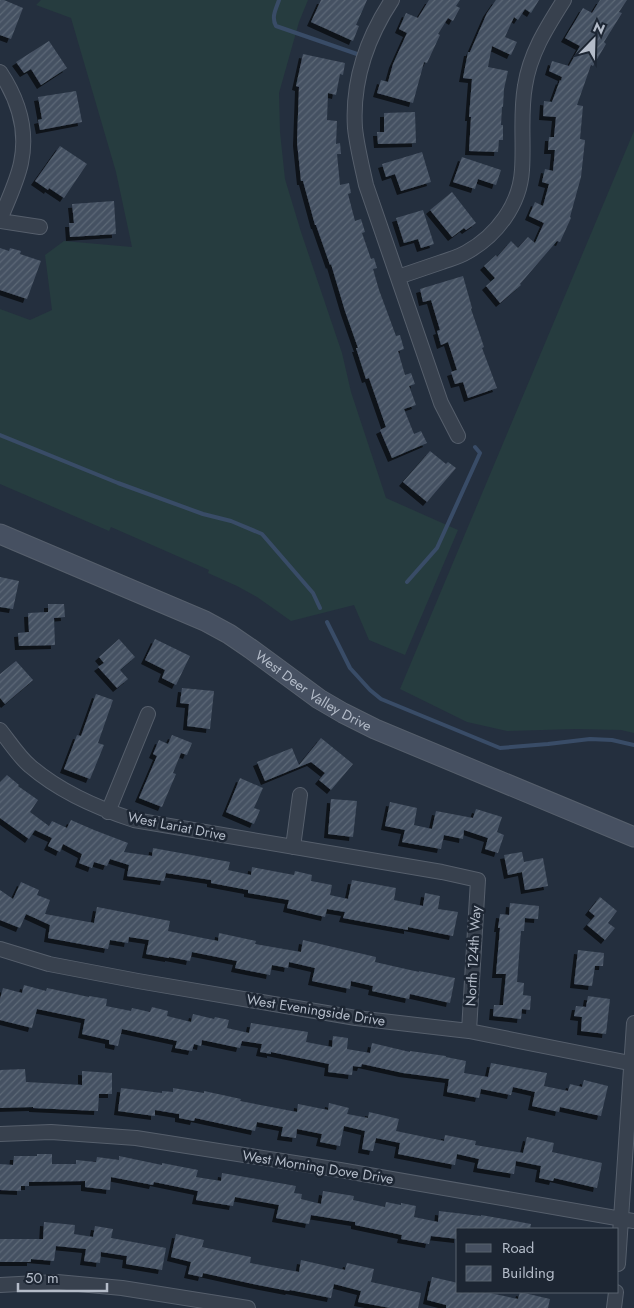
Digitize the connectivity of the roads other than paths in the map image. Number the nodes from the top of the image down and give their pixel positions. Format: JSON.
{"nodes":[{"id":1,"x":392,"y":0,"type":"edge"},
{"id":2,"x":564,"y":0,"type":"edge"},
{"id":3,"x":0,"y":72,"type":"edge"},
{"id":4,"x":0,"y":221,"type":"edge"},
{"id":5,"x":40,"y":227,"type":"dead end"},
{"id":6,"x":398,"y":277,"type":"junction"},
{"id":7,"x":458,"y":436,"type":"dead end"},
{"id":8,"x":0,"y":534,"type":"edge"},
{"id":9,"x":148,"y":714,"type":"dead end"},
{"id":10,"x":0,"y":730,"type":"edge"},
{"id":11,"x":300,"y":795,"type":"dead end"},
{"id":12,"x":108,"y":812,"type":"junction"},
{"id":13,"x":634,"y":837,"type":"edge"},
{"id":14,"x":293,"y":846,"type":"junction"},
{"id":15,"x":478,"y":880,"type":"joint"},
{"id":16,"x":0,"y":949,"type":"edge"},
{"id":17,"x":634,"y":1023,"type":"edge"},
{"id":18,"x":469,"y":1031,"type":"junction"},
{"id":19,"x":633,"y":1064,"type":"edge"},
{"id":20,"x":0,"y":1134,"type":"edge"},
{"id":21,"x":628,"y":1220,"type":"edge"},
{"id":22,"x":619,"y":1260,"type":"edge"},
{"id":23,"x":0,"y":1285,"type":"edge"},
{"id":24,"x":616,"y":1293,"type":"edge"},
{"id":25,"x":248,"y":1308,"type":"edge"},
{"id":26,"x":614,"y":1308,"type":"edge"}],
"edges":[{"from":1,"to":6,"type":"street"},
{"from":2,"to":6,"type":"street"},
{"from":3,"to":4,"type":"street"},
{"from":4,"to":5,"type":"street"},
{"from":6,"to":7,"type":"street"},
{"from":8,"to":13,"type":"street","name":"West Deer Valley Drive"},
{"from":9,"to":12,"type":"street"},
{"from":10,"to":12,"type":"street","name":"West Lariat Drive"},
{"from":11,"to":14,"type":"street"},
{"from":12,"to":14,"type":"street","name":"West Lariat Drive"},
{"from":14,"to":15,"type":"street","name":"West Lariat Drive"},
{"from":15,"to":18,"type":"street","name":"North 124th Way"},
{"from":16,"to":18,"type":"street","name":"West Eveningside Drive"},
{"from":17,"to":19,"type":"street"},
{"from":18,"to":19,"type":"street","name":"West Eveningside Drive"},
{"from":19,"to":21,"type":"street"},
{"from":20,"to":21,"type":"street","name":"West Morning Dove Drive"},
{"from":21,"to":22,"type":"street"},
{"from":23,"to":25,"type":"street"},
{"from":24,"to":26,"type":"street"}]}
